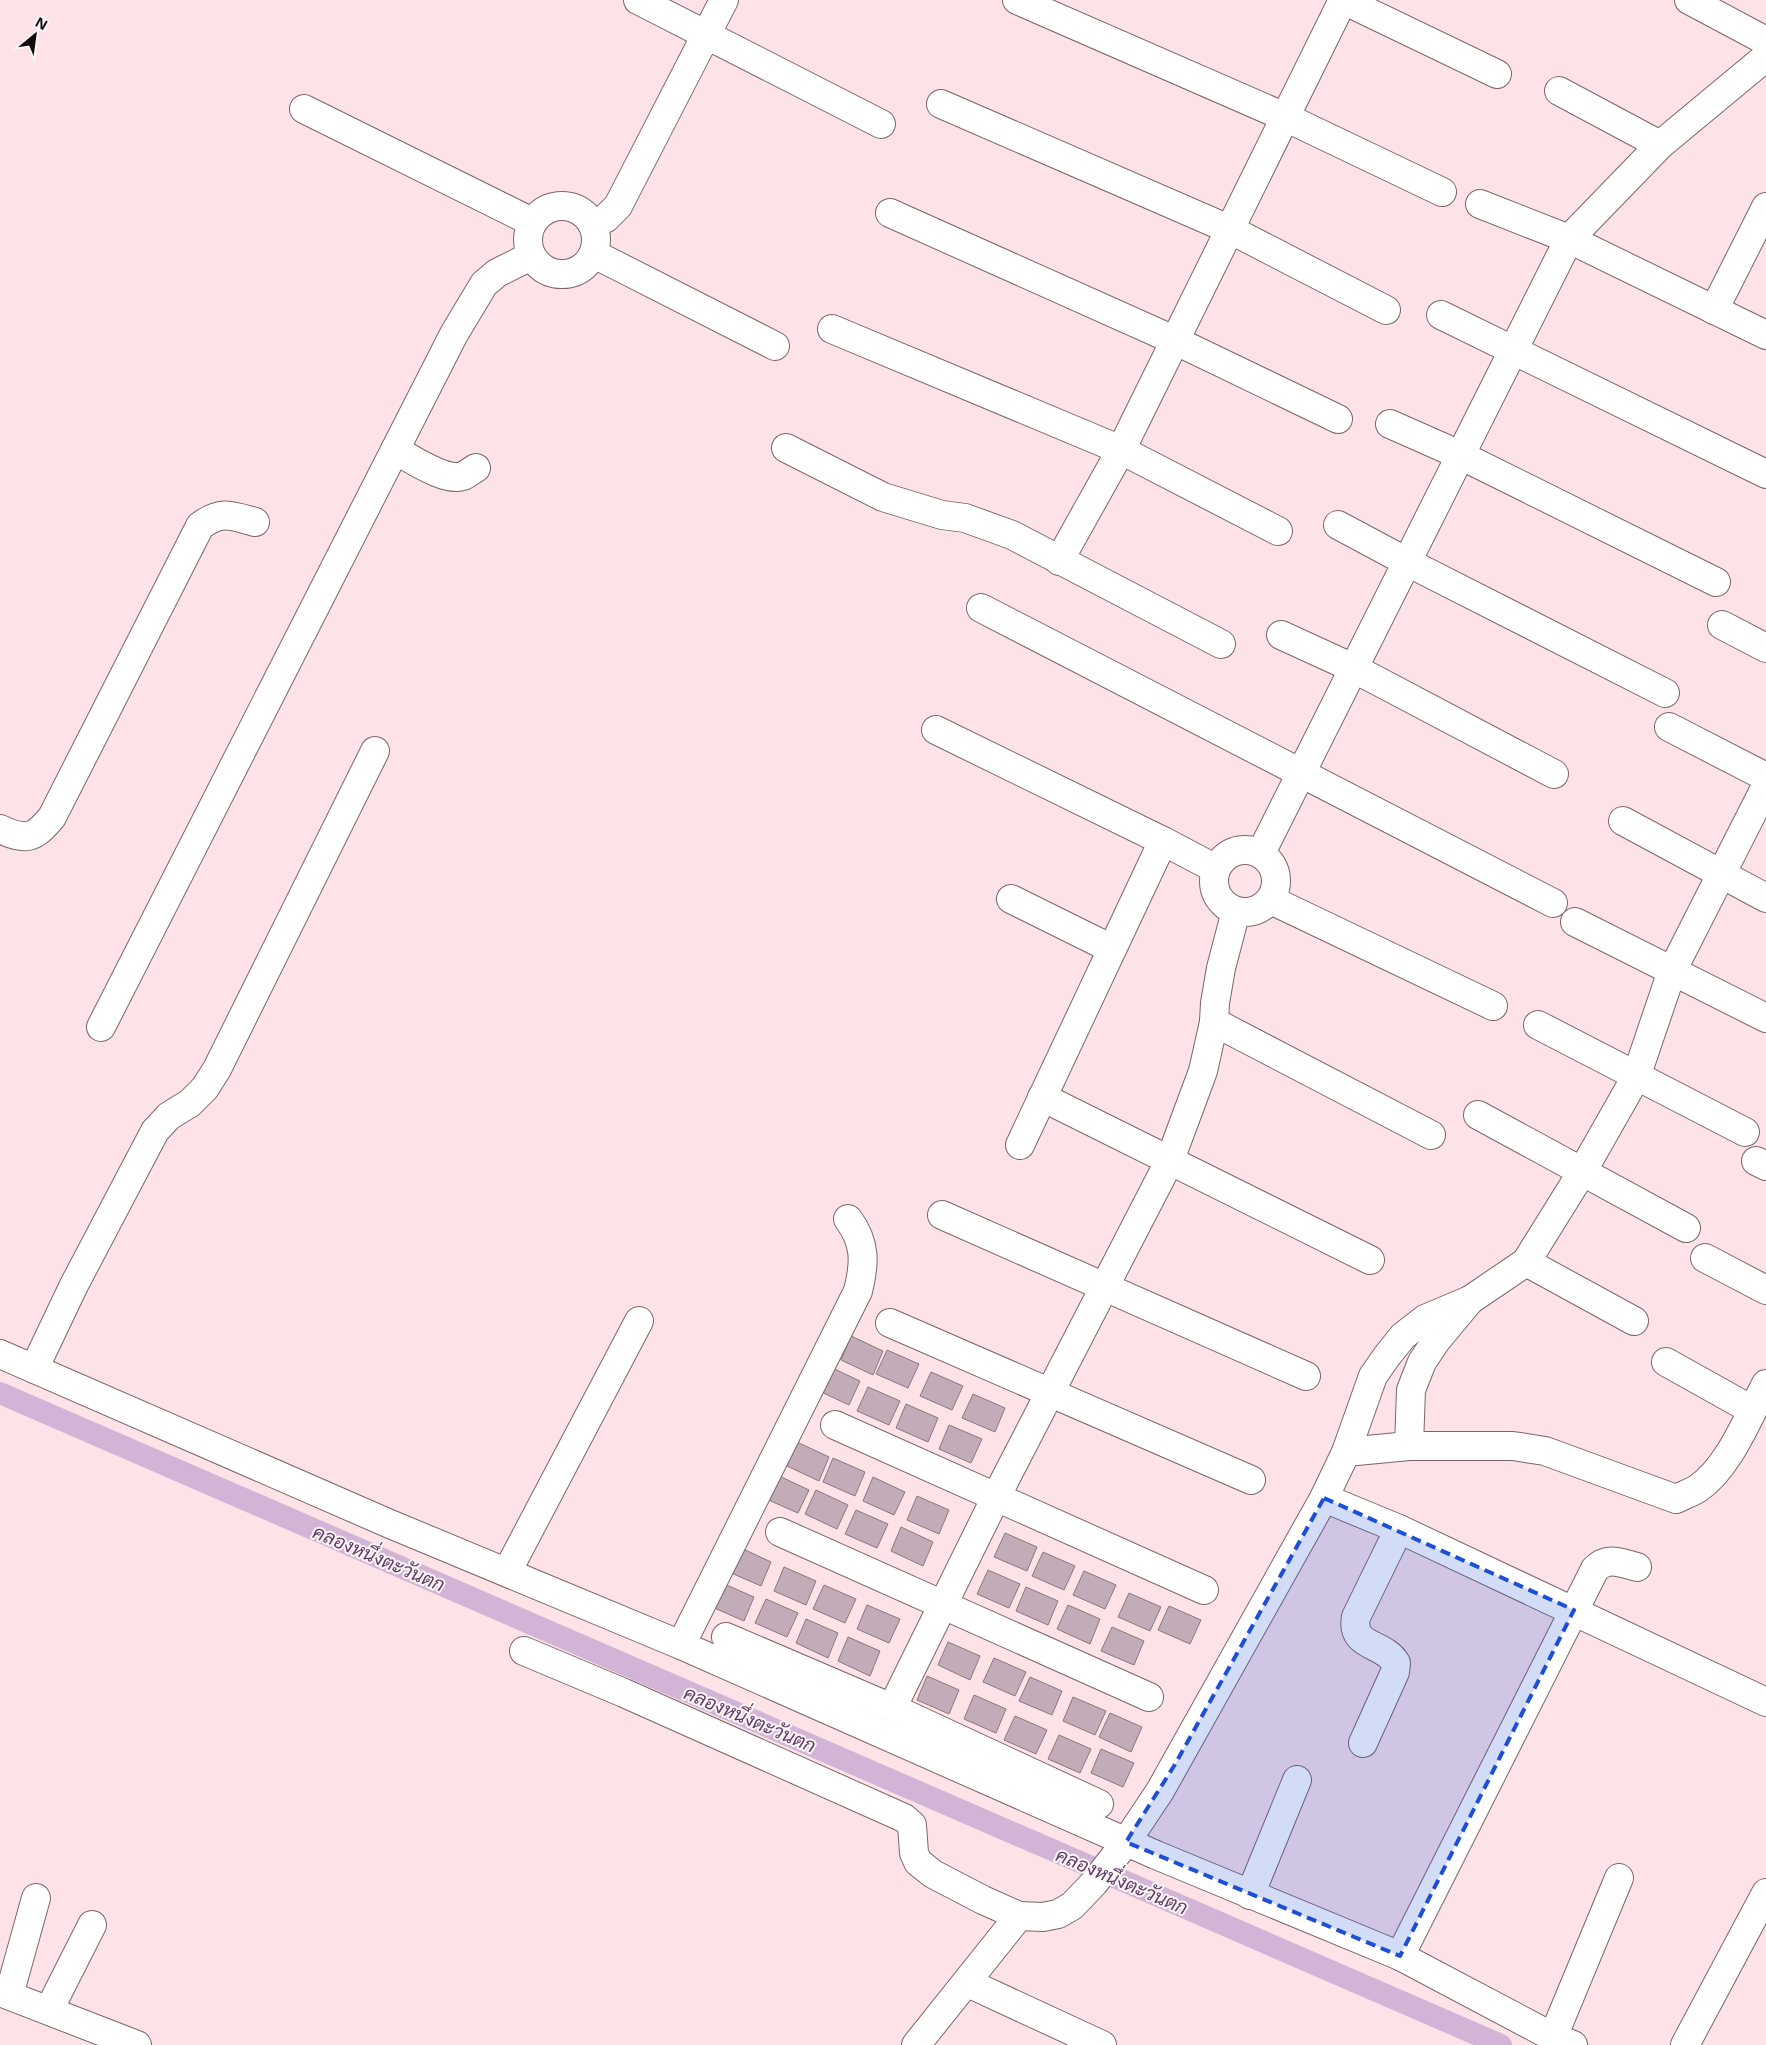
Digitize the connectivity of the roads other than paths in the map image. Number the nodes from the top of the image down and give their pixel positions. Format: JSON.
{"nodes":[{"id":1,"x":638,"y":0,"type":"edge"},
{"id":2,"x":724,"y":0,"type":"edge"},
{"id":3,"x":1017,"y":0,"type":"edge"},
{"id":4,"x":1343,"y":0,"type":"edge"},
{"id":5,"x":1689,"y":0,"type":"edge"},
{"id":6,"x":706,"y":35,"type":"junction"},
{"id":7,"x":1766,"y":41,"type":"edge"},
{"id":8,"x":1766,"y":57,"type":"edge"},
{"id":9,"x":1497,"y":74,"type":"dead end"},
{"id":10,"x":1560,"y":91,"type":"dead end"},
{"id":11,"x":941,"y":104,"type":"dead end"},
{"id":12,"x":304,"y":109,"type":"dead end"},
{"id":13,"x":1285,"y":117,"type":"junction"},
{"id":14,"x":881,"y":124,"type":"dead end"},
{"id":15,"x":1660,"y":145,"type":"junction"},
{"id":16,"x":1442,"y":192,"type":"dead end"},
{"id":17,"x":1480,"y":204,"type":"dead end"},
{"id":18,"x":1766,"y":207,"type":"edge"},
{"id":19,"x":890,"y":213,"type":"dead end"},
{"id":20,"x":532,"y":222,"type":"junction"},
{"id":21,"x":593,"y":225,"type":"junction"},
{"id":22,"x":1231,"y":230,"type":"junction"},
{"id":23,"x":1570,"y":239,"type":"junction"},
{"id":24,"x":594,"y":254,"type":"junction"},
{"id":25,"x":531,"y":256,"type":"junction"},
{"id":26,"x":1386,"y":310,"type":"dead end"},
{"id":27,"x":1714,"y":310,"type":"junction"},
{"id":28,"x":1441,"y":315,"type":"dead end"},
{"id":29,"x":832,"y":329,"type":"dead end"},
{"id":30,"x":1766,"y":335,"type":"edge"},
{"id":31,"x":1176,"y":341,"type":"junction"},
{"id":32,"x":775,"y":346,"type":"dead end"},
{"id":33,"x":1514,"y":349,"type":"junction"},
{"id":34,"x":1338,"y":419,"type":"dead end"},
{"id":35,"x":1390,"y":424,"type":"dead end"},
{"id":36,"x":786,"y":448,"type":"dead end"},
{"id":37,"x":395,"y":450,"type":"junction"},
{"id":38,"x":1121,"y":450,"type":"junction"},
{"id":39,"x":1460,"y":456,"type":"junction"},
{"id":40,"x":476,"y":468,"type":"dead end"},
{"id":41,"x":1766,"y":474,"type":"edge"},
{"id":42,"x":255,"y":522,"type":"dead end"},
{"id":43,"x":1338,"y":525,"type":"dead end"},
{"id":44,"x":1278,"y":532,"type":"dead end"},
{"id":45,"x":1059,"y":561,"type":"junction"},
{"id":46,"x":1407,"y":562,"type":"junction"},
{"id":47,"x":1716,"y":582,"type":"dead end"},
{"id":48,"x":981,"y":608,"type":"dead end"},
{"id":49,"x":1722,"y":625,"type":"dead end"},
{"id":50,"x":1281,"y":634,"type":"dead end"},
{"id":51,"x":1221,"y":644,"type":"dead end"},
{"id":52,"x":1766,"y":648,"type":"edge"},
{"id":53,"x":1354,"y":668,"type":"junction"},
{"id":54,"x":1665,"y":693,"type":"dead end"},
{"id":55,"x":1669,"y":727,"type":"dead end"},
{"id":56,"x":936,"y":730,"type":"dead end"},
{"id":57,"x":376,"y":751,"type":"dead end"},
{"id":58,"x":1301,"y":774,"type":"junction"},
{"id":59,"x":1554,"y":774,"type":"dead end"},
{"id":60,"x":1766,"y":777,"type":"edge"},
{"id":61,"x":1766,"y":786,"type":"edge"},
{"id":62,"x":1623,"y":821,"type":"dead end"},
{"id":63,"x":0,"y":830,"type":"edge"},
{"id":64,"x":1163,"y":841,"type":"junction"},
{"id":65,"x":1261,"y":853,"type":"junction"},
{"id":66,"x":1216,"y":869,"type":"junction"},
{"id":67,"x":1722,"y":874,"type":"junction"},
{"id":68,"x":1766,"y":898,"type":"edge"},
{"id":69,"x":1011,"y":899,"type":"dead end"},
{"id":70,"x":1271,"y":900,"type":"junction"},
{"id":71,"x":1552,"y":903,"type":"dead end"},
{"id":72,"x":1236,"y":911,"type":"junction"},
{"id":73,"x":1574,"y":922,"type":"dead end"},
{"id":74,"x":1112,"y":949,"type":"junction"},
{"id":75,"x":1672,"y":971,"type":"junction"},
{"id":76,"x":1493,"y":1006,"type":"dead end"},
{"id":77,"x":1766,"y":1018,"type":"edge"},
{"id":78,"x":1214,"y":1022,"type":"junction"},
{"id":79,"x":1538,"y":1025,"type":"dead end"},
{"id":80,"x":101,"y":1026,"type":"dead end"},
{"id":81,"x":1636,"y":1077,"type":"junction"},
{"id":82,"x":1042,"y":1097,"type":"junction"},
{"id":83,"x":1478,"y":1115,"type":"dead end"},
{"id":84,"x":1745,"y":1132,"type":"dead end"},
{"id":85,"x":1431,"y":1135,"type":"dead end"},
{"id":86,"x":1020,"y":1145,"type":"dead end"},
{"id":87,"x":1170,"y":1160,"type":"junction"},
{"id":88,"x":1582,"y":1172,"type":"junction"},
{"id":89,"x":942,"y":1215,"type":"dead end"},
{"id":90,"x":848,"y":1219,"type":"dead end"},
{"id":91,"x":1686,"y":1228,"type":"dead end"},
{"id":92,"x":1705,"y":1258,"type":"dead end"},
{"id":93,"x":1370,"y":1260,"type":"dead end"},
{"id":94,"x":1526,"y":1262,"type":"junction"},
{"id":95,"x":1105,"y":1285,"type":"junction"},
{"id":96,"x":1766,"y":1290,"type":"edge"},
{"id":97,"x":1470,"y":1300,"type":"junction"},
{"id":98,"x":639,"y":1321,"type":"dead end"},
{"id":99,"x":1634,"y":1321,"type":"dead end"},
{"id":100,"x":890,"y":1323,"type":"dead end"},
{"id":101,"x":0,"y":1354,"type":"edge"},
{"id":102,"x":1666,"y":1362,"type":"dead end"},
{"id":103,"x":34,"y":1369,"type":"junction"},
{"id":104,"x":1306,"y":1376,"type":"dead end"},
{"id":105,"x":1766,"y":1384,"type":"edge"},
{"id":106,"x":1052,"y":1392,"type":"junction"},
{"id":107,"x":1752,"y":1410,"type":"junction"},
{"id":108,"x":835,"y":1426,"type":"dead end"},
{"id":109,"x":1409,"y":1446,"type":"junction"},
{"id":110,"x":1346,"y":1452,"type":"junction"},
{"id":111,"x":1251,"y":1480,"type":"dead end"},
{"id":112,"x":996,"y":1497,"type":"junction"},
{"id":113,"x":1324,"y":1498,"type":"junction"},
{"id":114,"x":1399,"y":1529,"type":"junction"},
{"id":115,"x":780,"y":1532,"type":"dead end"},
{"id":116,"x":1637,"y":1567,"type":"dead end"},
{"id":117,"x":506,"y":1572,"type":"junction"},
{"id":118,"x":1204,"y":1590,"type":"dead end"},
{"id":119,"x":944,"y":1604,"type":"junction"},
{"id":120,"x":1574,"y":1610,"type":"junction"},
{"id":121,"x":726,"y":1637,"type":"dead end"},
{"id":122,"x":681,"y":1645,"type":"junction"},
{"id":123,"x":524,"y":1651,"type":"dead end"},
{"id":124,"x":1149,"y":1697,"type":"dead end"},
{"id":125,"x":1766,"y":1702,"type":"edge"},
{"id":126,"x":892,"y":1708,"type":"junction"},
{"id":127,"x":1363,"y":1743,"type":"dead end"},
{"id":128,"x":1297,"y":1780,"type":"dead end"},
{"id":129,"x":1099,"y":1804,"type":"dead end"},
{"id":130,"x":1122,"y":1845,"type":"junction"},
{"id":131,"x":1619,"y":1878,"type":"dead end"},
{"id":132,"x":1766,"y":1893,"type":"edge"},
{"id":133,"x":1250,"y":1895,"type":"junction"},
{"id":134,"x":36,"y":1898,"type":"dead end"},
{"id":135,"x":1019,"y":1916,"type":"junction"},
{"id":136,"x":92,"y":1925,"type":"dead end"},
{"id":137,"x":1400,"y":1956,"type":"junction"},
{"id":138,"x":968,"y":1983,"type":"junction"},
{"id":139,"x":5,"y":1993,"type":"edge"},
{"id":140,"x":49,"y":2010,"type":"junction"},
{"id":141,"x":1563,"y":2041,"type":"edge"},
{"id":142,"x":137,"y":2045,"type":"edge"},
{"id":143,"x":916,"y":2045,"type":"edge"},
{"id":144,"x":1102,"y":2045,"type":"edge"},
{"id":145,"x":1685,"y":2045,"type":"edge"}],
"edges":[{"from":1,"to":6,"type":"street"},
{"from":2,"to":6,"type":"street"},
{"from":3,"to":13,"type":"street"},
{"from":4,"to":9,"type":"street"},
{"from":4,"to":13,"type":"street"},
{"from":5,"to":7,"type":"street"},
{"from":6,"to":14,"type":"street"},
{"from":6,"to":21,"type":"street"},
{"from":8,"to":15,"type":"street"},
{"from":10,"to":15,"type":"street"},
{"from":11,"to":22,"type":"street"},
{"from":12,"to":20,"type":"street"},
{"from":13,"to":16,"type":"street"},
{"from":13,"to":22,"type":"street"},
{"from":15,"to":23,"type":"street"},
{"from":17,"to":23,"type":"street"},
{"from":18,"to":27,"type":"street"},
{"from":19,"to":31,"type":"street"},
{"from":20,"to":21,"type":"street"},
{"from":20,"to":25,"type":"street"},
{"from":21,"to":24,"type":"street"},
{"from":22,"to":26,"type":"street"},
{"from":22,"to":31,"type":"street"},
{"from":23,"to":27,"type":"street"},
{"from":23,"to":33,"type":"street"},
{"from":24,"to":25,"type":"street"},
{"from":24,"to":32,"type":"street"},
{"from":25,"to":37,"type":"street"},
{"from":27,"to":30,"type":"street"},
{"from":28,"to":33,"type":"street"},
{"from":29,"to":38,"type":"street"},
{"from":31,"to":34,"type":"street"},
{"from":31,"to":38,"type":"street"},
{"from":33,"to":39,"type":"street"},
{"from":33,"to":41,"type":"street"},
{"from":35,"to":39,"type":"street"},
{"from":36,"to":45,"type":"street"},
{"from":37,"to":40,"type":"street"},
{"from":37,"to":80,"type":"street"},
{"from":38,"to":44,"type":"street"},
{"from":38,"to":45,"type":"street"},
{"from":39,"to":46,"type":"street"},
{"from":39,"to":47,"type":"street"},
{"from":42,"to":63,"type":"street"},
{"from":43,"to":46,"type":"street"},
{"from":45,"to":51,"type":"street"},
{"from":46,"to":53,"type":"street"},
{"from":46,"to":54,"type":"street"},
{"from":48,"to":58,"type":"street"},
{"from":49,"to":52,"type":"street"},
{"from":50,"to":53,"type":"street"},
{"from":53,"to":58,"type":"street"},
{"from":53,"to":59,"type":"street"},
{"from":55,"to":60,"type":"street"},
{"from":56,"to":64,"type":"street"},
{"from":57,"to":103,"type":"street"},
{"from":58,"to":65,"type":"street"},
{"from":58,"to":71,"type":"street"},
{"from":61,"to":67,"type":"street"},
{"from":62,"to":67,"type":"street"},
{"from":64,"to":66,"type":"street"},
{"from":64,"to":74,"type":"street"},
{"from":65,"to":66,"type":"street"},
{"from":65,"to":70,"type":"street"},
{"from":66,"to":72,"type":"street"},
{"from":67,"to":68,"type":"street"},
{"from":67,"to":75,"type":"street"},
{"from":69,"to":74,"type":"street"},
{"from":70,"to":72,"type":"street"},
{"from":70,"to":76,"type":"street"},
{"from":72,"to":78,"type":"street"},
{"from":73,"to":75,"type":"street"},
{"from":74,"to":82,"type":"street"},
{"from":75,"to":77,"type":"street"},
{"from":75,"to":81,"type":"street"},
{"from":78,"to":85,"type":"street"},
{"from":78,"to":87,"type":"street"},
{"from":79,"to":81,"type":"street"},
{"from":81,"to":84,"type":"street"},
{"from":81,"to":88,"type":"street"},
{"from":82,"to":86,"type":"street"},
{"from":82,"to":87,"type":"street"},
{"from":83,"to":88,"type":"street"},
{"from":87,"to":93,"type":"street"},
{"from":87,"to":95,"type":"street"},
{"from":88,"to":91,"type":"street"},
{"from":88,"to":94,"type":"street"},
{"from":89,"to":95,"type":"street"},
{"from":90,"to":122,"type":"street"},
{"from":92,"to":96,"type":"street"},
{"from":94,"to":97,"type":"street"},
{"from":94,"to":99,"type":"street"},
{"from":95,"to":104,"type":"street"},
{"from":95,"to":106,"type":"street"},
{"from":97,"to":109,"type":"street"},
{"from":97,"to":110,"type":"street"},
{"from":98,"to":117,"type":"street"},
{"from":100,"to":106,"type":"street"},
{"from":101,"to":103,"type":"street"},
{"from":102,"to":107,"type":"street"},
{"from":103,"to":117,"type":"street"},
{"from":105,"to":107,"type":"street"},
{"from":106,"to":111,"type":"street"},
{"from":106,"to":112,"type":"street"},
{"from":107,"to":109,"type":"street"},
{"from":108,"to":112,"type":"street"},
{"from":109,"to":110,"type":"street"},
{"from":110,"to":113,"type":"street"},
{"from":112,"to":118,"type":"street"},
{"from":112,"to":119,"type":"street"},
{"from":113,"to":114,"type":"street"},
{"from":113,"to":130,"type":"street"},
{"from":114,"to":120,"type":"street"},
{"from":114,"to":127,"type":"street"},
{"from":115,"to":119,"type":"street"},
{"from":116,"to":120,"type":"street"},
{"from":117,"to":122,"type":"street"},
{"from":119,"to":124,"type":"street"},
{"from":119,"to":126,"type":"street"},
{"from":120,"to":125,"type":"street"},
{"from":120,"to":137,"type":"street"},
{"from":121,"to":126,"type":"street"},
{"from":122,"to":130,"type":"street"},
{"from":123,"to":135,"type":"street"},
{"from":126,"to":129,"type":"street"},
{"from":128,"to":133,"type":"street"},
{"from":130,"to":133,"type":"street"},
{"from":130,"to":135,"type":"street"},
{"from":131,"to":141,"type":"street"},
{"from":132,"to":145,"type":"street"},
{"from":133,"to":137,"type":"street"},
{"from":134,"to":139,"type":"street"},
{"from":135,"to":138,"type":"street"},
{"from":136,"to":140,"type":"street"},
{"from":137,"to":141,"type":"street"},
{"from":138,"to":143,"type":"street"},
{"from":138,"to":144,"type":"street"},
{"from":139,"to":140,"type":"street"},
{"from":140,"to":142,"type":"street"}]}
